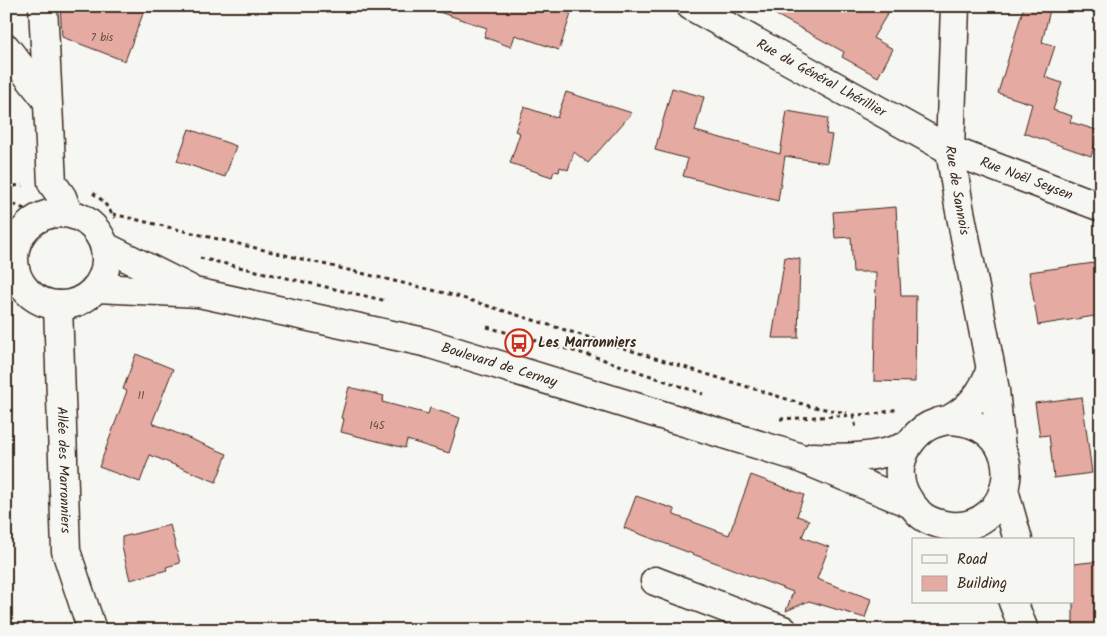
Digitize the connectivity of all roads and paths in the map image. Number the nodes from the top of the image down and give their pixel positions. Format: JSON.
{"nodes":[{"id":1,"x":43,"y":6,"type":"edge"},
{"id":2,"x":691,"y":6,"type":"edge"},
{"id":3,"x":955,"y":6,"type":"edge"},
{"id":4,"x":6,"y":48,"type":"edge"},
{"id":5,"x":46,"y":99,"type":"junction"},
{"id":6,"x":950,"y":150,"type":"junction"},
{"id":7,"x":52,"y":182,"type":"junction"},
{"id":8,"x":6,"y":200,"type":"edge"},
{"id":9,"x":1101,"y":207,"type":"edge"},
{"id":10,"x":68,"y":213,"type":"junction"},
{"id":11,"x":112,"y":214,"type":"dead end"},
{"id":12,"x":41,"y":216,"type":"junction"},
{"id":13,"x":13,"y":235,"type":"edge"},
{"id":14,"x":106,"y":246,"type":"junction"},
{"id":15,"x":10,"y":270,"type":"edge"},
{"id":16,"x":97,"y":288,"type":"junction"},
{"id":17,"x":199,"y":293,"type":"junction"},
{"id":18,"x":58,"y":305,"type":"junction"},
{"id":19,"x":990,"y":371,"type":"junction"},
{"id":20,"x":875,"y":414,"type":"dead end"},
{"id":21,"x":853,"y":415,"type":"junction"},
{"id":22,"x":949,"y":420,"type":"junction"},
{"id":23,"x":907,"y":446,"type":"junction"},
{"id":24,"x":1001,"y":450,"type":"junction"},
{"id":25,"x":795,"y":456,"type":"junction"},
{"id":26,"x":862,"y":458,"type":"junction"},
{"id":27,"x":1004,"y":490,"type":"junction"},
{"id":28,"x":909,"y":502,"type":"junction"},
{"id":29,"x":959,"y":533,"type":"edge"},
{"id":30,"x":1017,"y":538,"type":"edge"},
{"id":31,"x":656,"y":581,"type":"dead end"},
{"id":32,"x":1014,"y":604,"type":"edge"},
{"id":33,"x":1028,"y":604,"type":"edge"},
{"id":34,"x":725,"y":619,"type":"edge"},
{"id":35,"x":92,"y":630,"type":"edge"},
{"id":36,"x":783,"y":630,"type":"edge"},
{"id":37,"x":1024,"y":630,"type":"edge"},
{"id":38,"x":1032,"y":630,"type":"edge"}],
"edges":[{"from":1,"to":5,"type":"street"},
{"from":2,"to":6,"type":"street","name":"Rue du Général Lhérillier"},
{"from":3,"to":6,"type":"street","name":"Rue de Sannois"},
{"from":4,"to":5,"type":"street"},
{"from":5,"to":7,"type":"street"},
{"from":6,"to":9,"type":"street","name":"Rue Noël Seysen"},
{"from":6,"to":19,"type":"street","name":"Rue de Sannois"},
{"from":7,"to":10,"type":"street"},
{"from":7,"to":12,"type":"street"},
{"from":8,"to":12,"type":"path"},
{"from":10,"to":12,"type":"street"},
{"from":10,"to":14,"type":"street"},
{"from":11,"to":21,"type":"path"},
{"from":12,"to":13,"type":"street"},
{"from":13,"to":15,"type":"street"},
{"from":14,"to":16,"type":"street"},
{"from":14,"to":17,"type":"street","name":"Boulevard de Cernay"},
{"from":15,"to":18,"type":"street"},
{"from":16,"to":17,"type":"street","name":"Boulevard de Cernay"},
{"from":16,"to":18,"type":"street"},
{"from":17,"to":25,"type":"street","name":"Boulevard de Cernay"},
{"from":18,"to":35,"type":"street","name":"Allée des Marronniers"},
{"from":19,"to":22,"type":"street"},
{"from":19,"to":24,"type":"street","name":"Rue de Sannois"},
{"from":20,"to":21,"type":"path"},
{"from":21,"to":26,"type":"path"},
{"from":22,"to":23,"type":"street"},
{"from":22,"to":24,"type":"street"},
{"from":23,"to":26,"type":"street","name":"Boulevard de Cernay"},
{"from":23,"to":28,"type":"street"},
{"from":24,"to":27,"type":"street"},
{"from":25,"to":26,"type":"street","name":"Boulevard de Cernay"},
{"from":25,"to":28,"type":"street","name":"Boulevard de Cernay"},
{"from":27,"to":29,"type":"street"},
{"from":27,"to":30,"type":"street"},
{"from":28,"to":29,"type":"street"},
{"from":31,"to":34,"type":"street"},
{"from":32,"to":37,"type":"street"},
{"from":33,"to":38,"type":"street"},
{"from":34,"to":36,"type":"street"}]}
